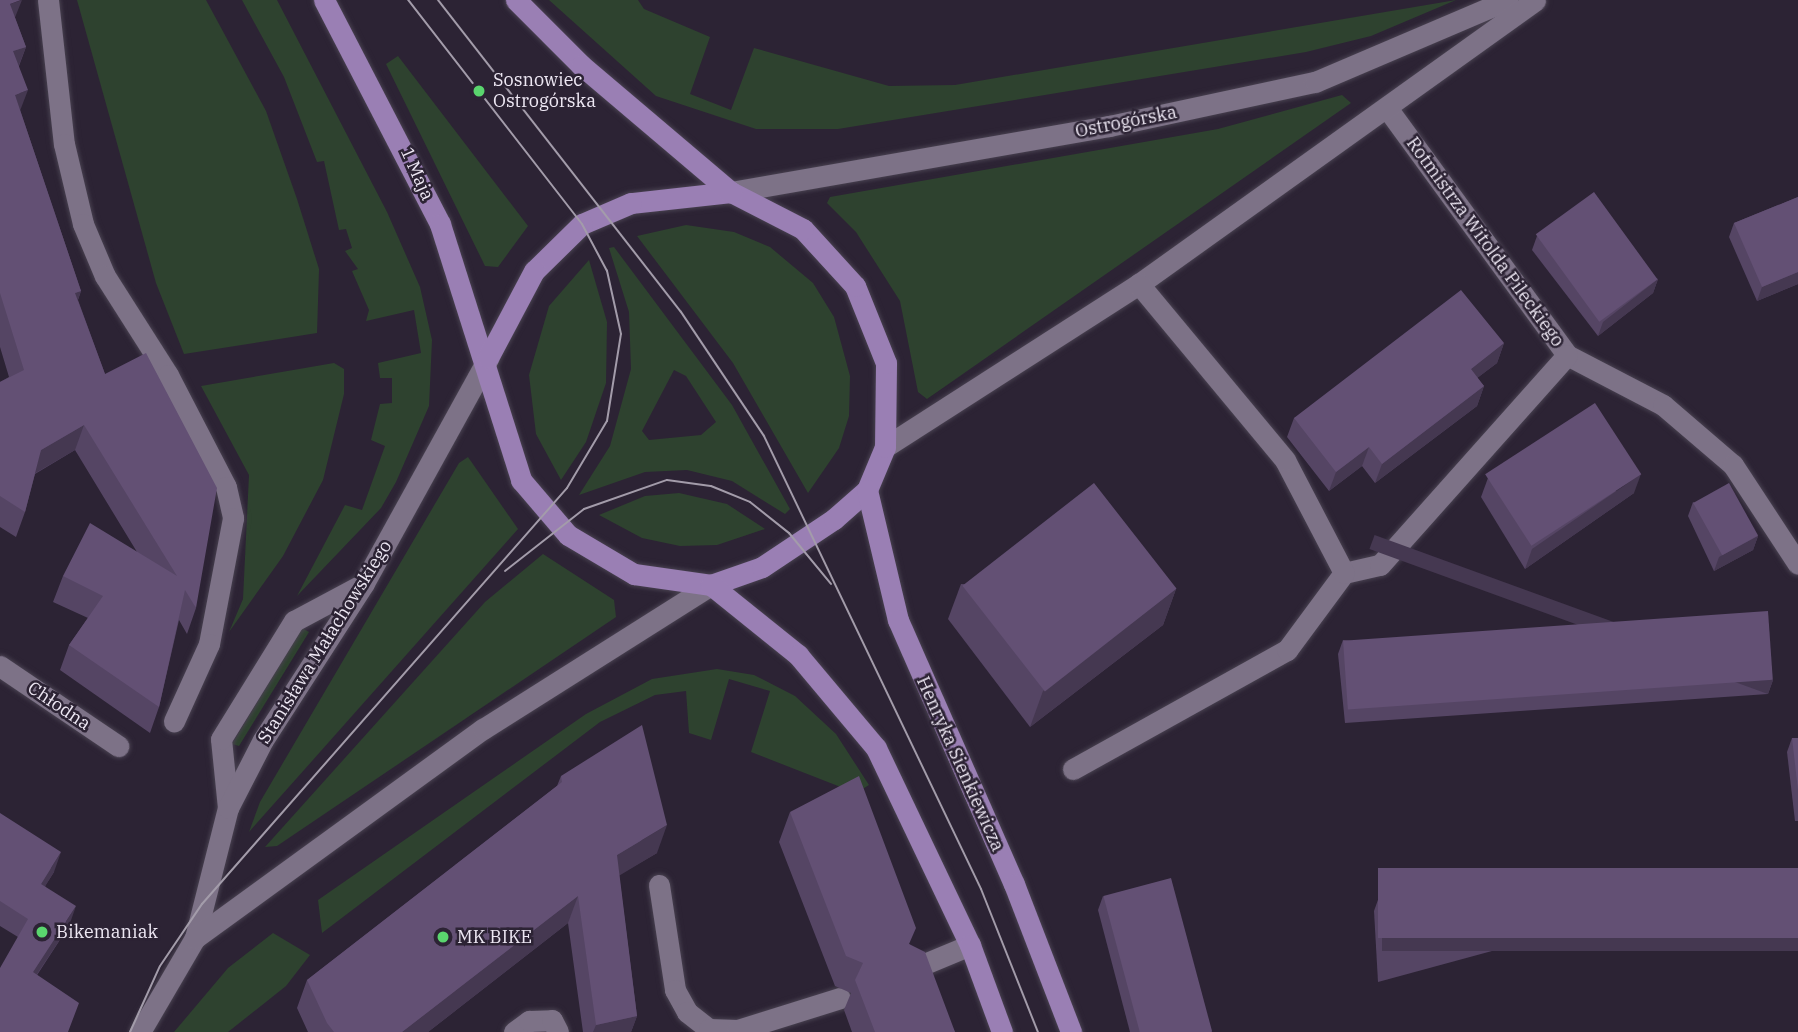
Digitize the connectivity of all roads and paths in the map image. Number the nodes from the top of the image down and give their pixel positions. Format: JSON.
{"nodes":[{"id":1,"x":48,"y":0,"type":"edge"},
{"id":2,"x":324,"y":0,"type":"edge"},
{"id":3,"x":516,"y":0,"type":"edge"},
{"id":4,"x":1507,"y":0,"type":"edge"},
{"id":5,"x":1535,"y":0,"type":"edge"},
{"id":6,"x":1387,"y":108,"type":"junction"},
{"id":7,"x":731,"y":192,"type":"junction"},
{"id":8,"x":1139,"y":284,"type":"junction"},
{"id":9,"x":1567,"y":355,"type":"junction"},
{"id":10,"x":488,"y":358,"type":"junction"},
{"id":11,"x":885,"y":447,"type":"junction"},
{"id":12,"x":867,"y":490,"type":"junction"},
{"id":13,"x":1798,"y":564,"type":"edge"},
{"id":14,"x":1344,"y":573,"type":"junction"},
{"id":15,"x":364,"y":583,"type":"junction"},
{"id":16,"x":711,"y":585,"type":"junction"},
{"id":17,"x":0,"y":666,"type":"edge"},
{"id":18,"x":174,"y":721,"type":"dead end"},
{"id":19,"x":118,"y":746,"type":"dead end"},
{"id":20,"x":1073,"y":769,"type":"dead end"},
{"id":21,"x":228,"y":808,"type":"junction"},
{"id":22,"x":659,"y":885,"type":"dead end"},
{"id":23,"x":195,"y":938,"type":"junction"},
{"id":24,"x":970,"y":945,"type":"junction"},
{"id":25,"x":910,"y":970,"type":"edge"},
{"id":26,"x":840,"y":998,"type":"dead end"},
{"id":27,"x":726,"y":1031,"type":"edge"},
{"id":28,"x":140,"y":1032,"type":"edge"},
{"id":29,"x":514,"y":1032,"type":"edge"},
{"id":30,"x":558,"y":1032,"type":"edge"},
{"id":31,"x":1002,"y":1032,"type":"edge"},
{"id":32,"x":1071,"y":1032,"type":"edge"}],
"edges":[{"from":1,"to":18,"type":"street"},
{"from":2,"to":10,"type":"main road","name":"1 Maja"},
{"from":3,"to":7,"type":"main road"},
{"from":4,"to":7,"type":"street","name":"Ostrogórska"},
{"from":5,"to":6,"type":"street"},
{"from":6,"to":8,"type":"street"},
{"from":6,"to":9,"type":"street","name":"Rotmistrza Witolda Pileckiego"},
{"from":7,"to":10,"type":"main road"},
{"from":7,"to":11,"type":"main road"},
{"from":8,"to":11,"type":"street"},
{"from":8,"to":14,"type":"street"},
{"from":9,"to":13,"type":"street","name":"Rotmistrza Witolda Pileckiego"},
{"from":9,"to":14,"type":"street"},
{"from":10,"to":15,"type":"street","name":"Stanisława Małachowskiego"},
{"from":10,"to":16,"type":"main road","name":"1 Maja"},
{"from":11,"to":12,"type":"main road"},
{"from":12,"to":16,"type":"main road"},
{"from":12,"to":32,"type":"main road","name":"Henryka Sienkiewicza"},
{"from":14,"to":20,"type":"street"},
{"from":15,"to":21,"type":"street","name":"Stanisława Małachowskiego"},
{"from":15,"to":21,"type":"street"},
{"from":16,"to":23,"type":"street","name":"Stanisława Małachowskiego"},
{"from":16,"to":24,"type":"main road"},
{"from":17,"to":19,"type":"street","name":"Chłodna"},
{"from":21,"to":23,"type":"street","name":"Stanisława Małachowskiego"},
{"from":22,"to":27,"type":"street"},
{"from":23,"to":28,"type":"street","name":"Stanisława Małachowskiego"},
{"from":24,"to":25,"type":"street"},
{"from":24,"to":31,"type":"main road"},
{"from":26,"to":27,"type":"street"},
{"from":29,"to":30,"type":"street"}]}
